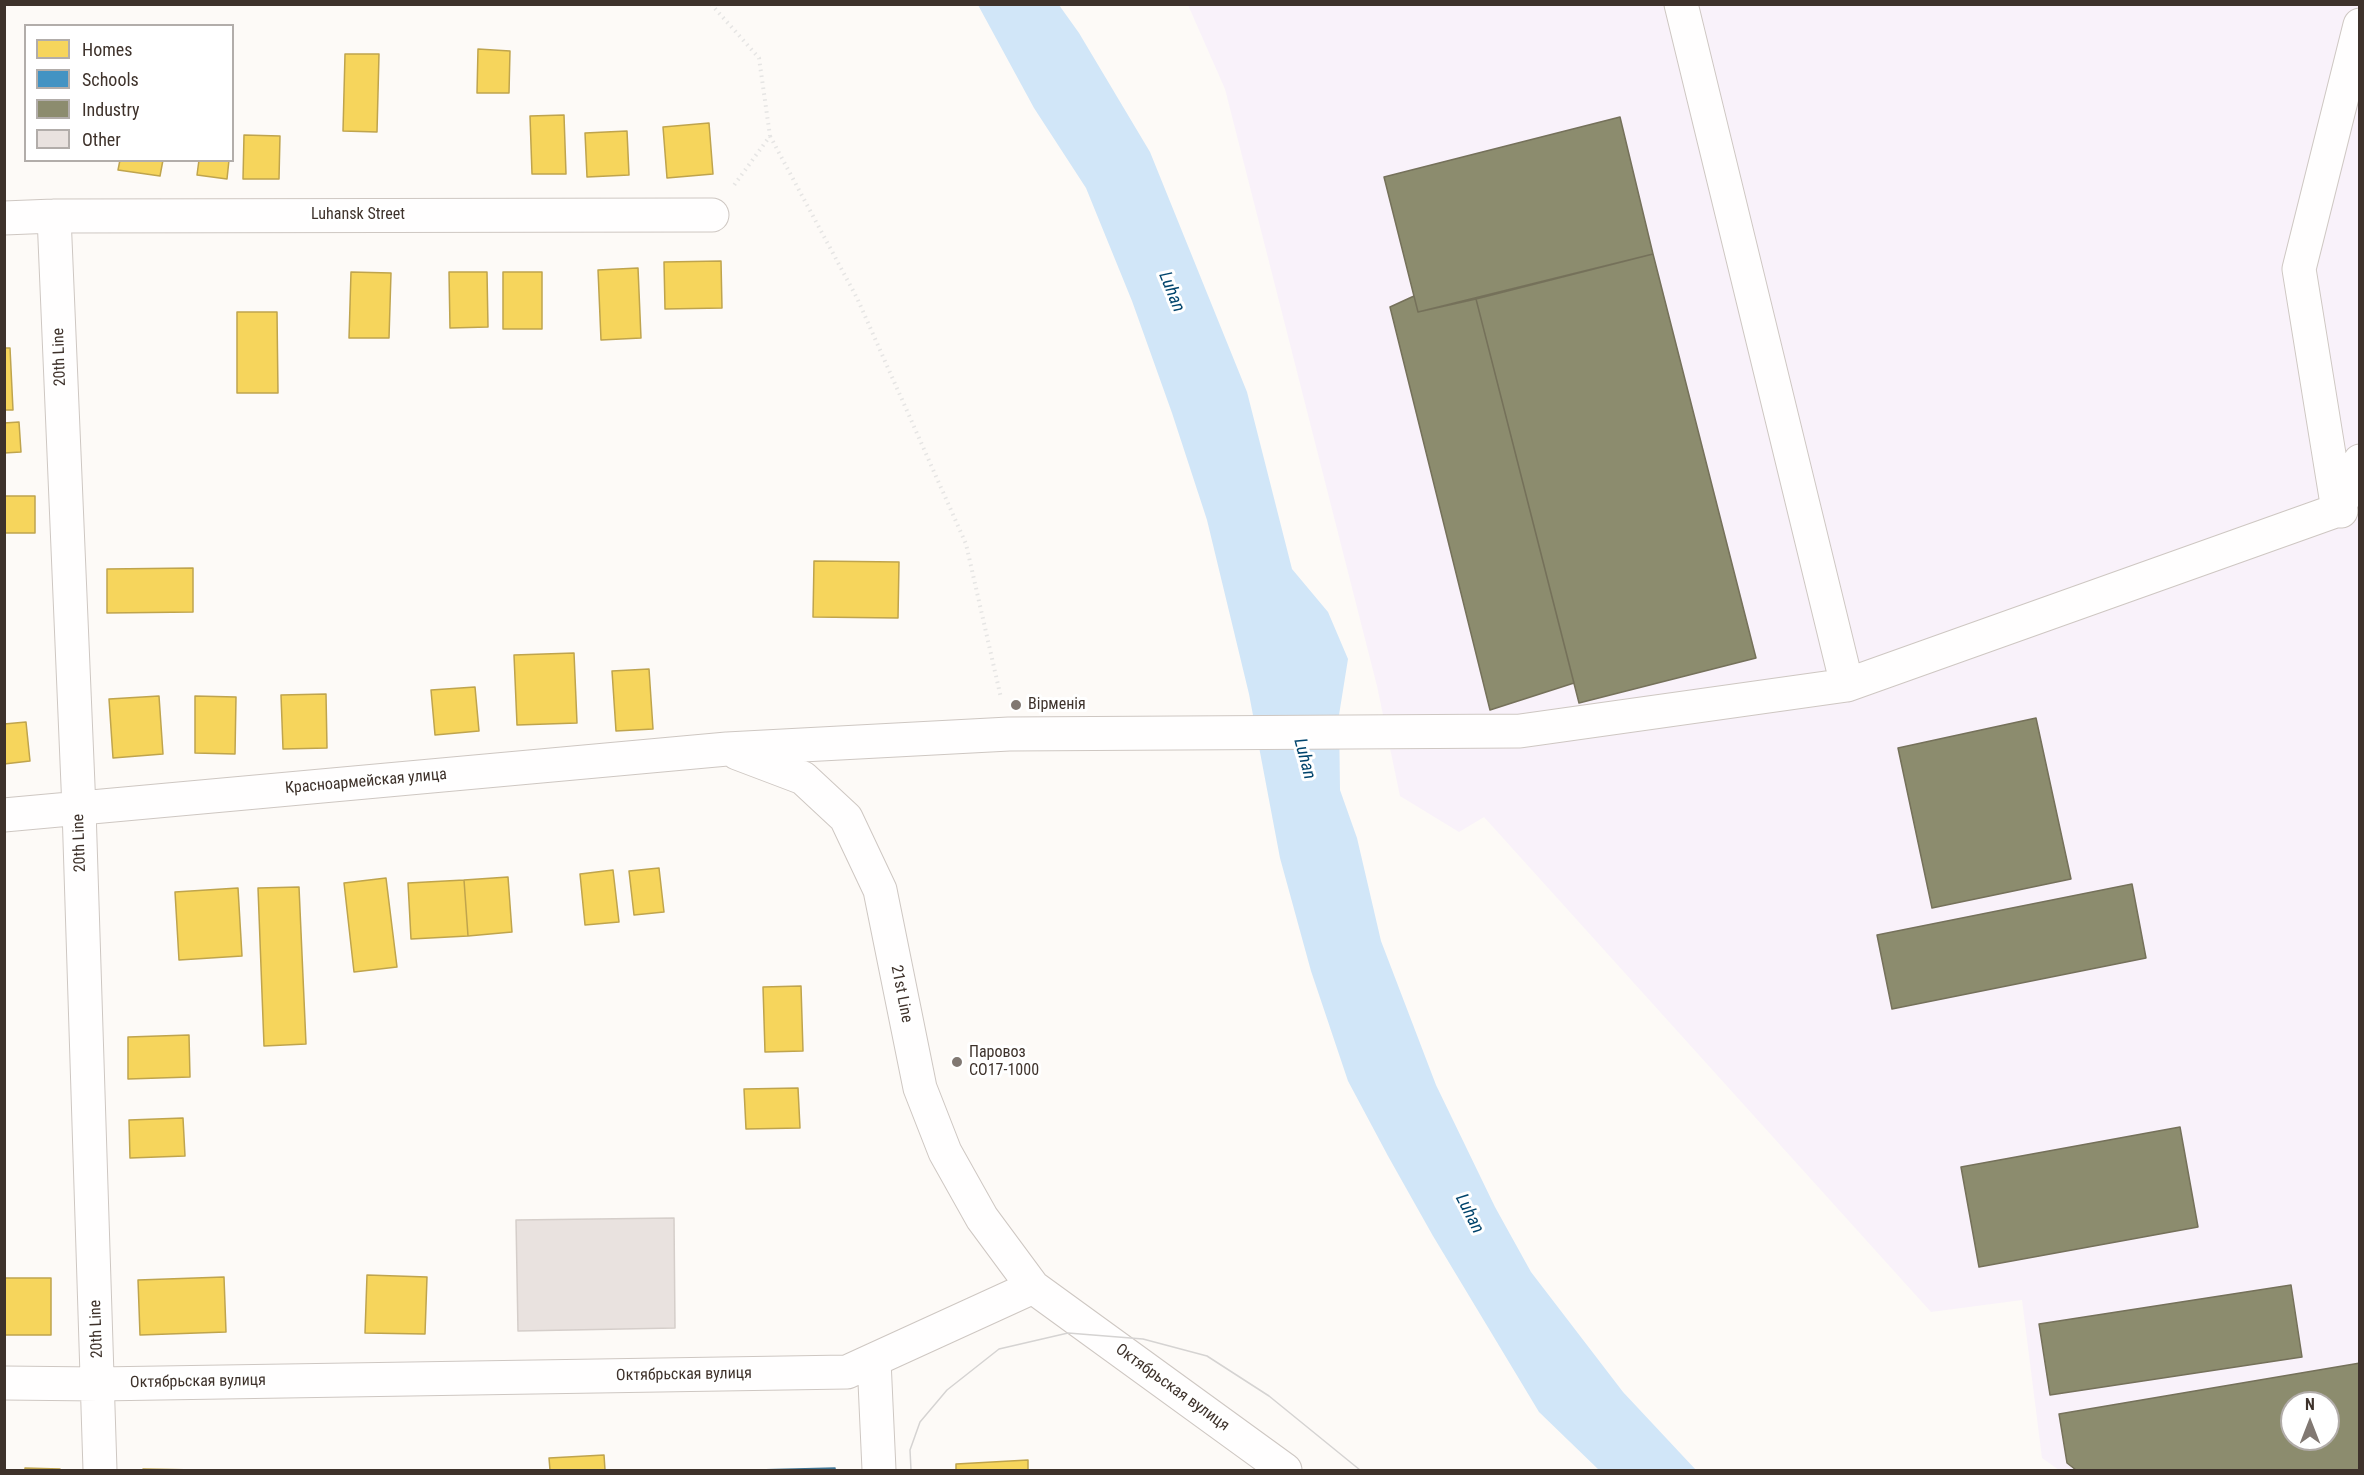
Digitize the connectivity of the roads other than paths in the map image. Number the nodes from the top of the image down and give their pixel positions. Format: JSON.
{"nodes":[{"id":1,"x":1681,"y":4,"type":"edge"},
{"id":2,"x":2360,"y":25,"type":"edge"},
{"id":3,"x":712,"y":215,"type":"road end"},
{"id":4,"x":54,"y":216,"type":"junction"},
{"id":5,"x":4,"y":218,"type":"edge"},
{"id":6,"x":2360,"y":460,"type":"edge"},
{"id":7,"x":2349,"y":513,"type":"edge"},
{"id":8,"x":1847,"y":685,"type":"junction"},
{"id":9,"x":727,"y":749,"type":"junction"},
{"id":10,"x":79,"y":809,"type":"junction"},
{"id":11,"x":4,"y":815,"type":"edge"},
{"id":12,"x":1033,"y":1287,"type":"junction"},
{"id":13,"x":874,"y":1360,"type":"junction"},
{"id":14,"x":4,"y":1383,"type":"edge"},
{"id":15,"x":98,"y":1384,"type":"junction"},
{"id":16,"x":100,"y":1470,"type":"edge"},
{"id":17,"x":879,"y":1470,"type":"edge"},
{"id":18,"x":1285,"y":1470,"type":"edge"}],
"edges":[{"from":1,"to":8,"type":"street"},
{"from":2,"to":7,"type":"street"},
{"from":3,"to":4,"type":"street","name":"Luhansk Street"},
{"from":4,"to":5,"type":"street","name":"Luhansk Street"},
{"from":4,"to":10,"type":"street","name":"20th Line"},
{"from":6,"to":7,"type":"street"},
{"from":7,"to":8,"type":"street","name":"Красноармейская улица"},
{"from":8,"to":9,"type":"street","name":"Красноармейская улица"},
{"from":9,"to":10,"type":"street","name":"Красноармейская улица"},
{"from":9,"to":12,"type":"street","name":"21st Line"},
{"from":10,"to":11,"type":"street","name":"Красноармейская улица"},
{"from":10,"to":15,"type":"street","name":"20th Line"},
{"from":12,"to":13,"type":"street","name":"Октябрьская вулиця"},
{"from":12,"to":18,"type":"street","name":"Октябрьская вулиця"},
{"from":13,"to":15,"type":"street","name":"Октябрьская вулиця"},
{"from":13,"to":17,"type":"street"},
{"from":14,"to":15,"type":"street","name":"Октябрьская вулиця"},
{"from":15,"to":16,"type":"street","name":"20th Line"}]}
